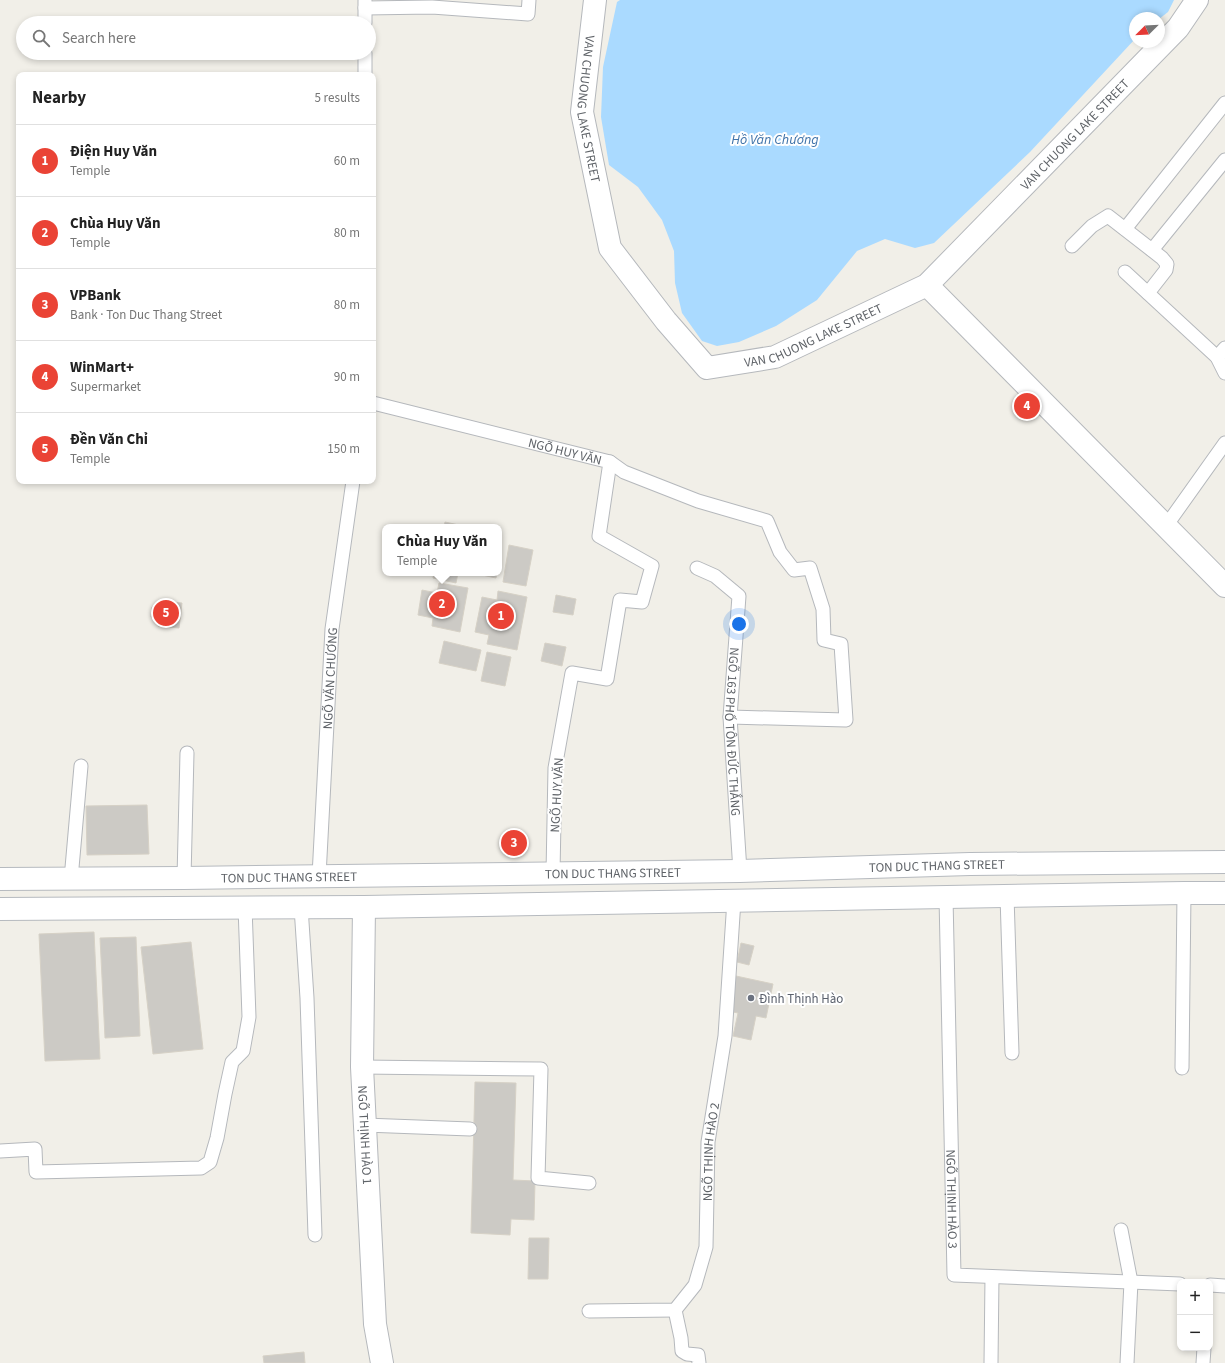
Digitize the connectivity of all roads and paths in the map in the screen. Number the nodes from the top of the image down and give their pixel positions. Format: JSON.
{"nodes":[{"id":1,"x":529,"y":0,"type":"edge"},
{"id":2,"x":595,"y":0,"type":"edge"},
{"id":3,"x":1197,"y":0,"type":"edge"},
{"id":4,"x":365,"y":4,"type":"edge"},
{"id":5,"x":365,"y":16,"type":"edge"},
{"id":6,"x":365,"y":60,"type":"edge"},
{"id":7,"x":365,"y":72,"type":"edge"},
{"id":8,"x":1225,"y":103,"type":"edge"},
{"id":9,"x":1225,"y":160,"type":"edge"},
{"id":10,"x":1125,"y":229,"type":"junction"},
{"id":11,"x":1072,"y":246,"type":"dead end"},
{"id":12,"x":1152,"y":250,"type":"junction"},
{"id":13,"x":1125,"y":272,"type":"dead end"},
{"id":14,"x":927,"y":286,"type":"junction"},
{"id":15,"x":1148,"y":293,"type":"junction"},
{"id":16,"x":1221,"y":352,"type":"edge"},
{"id":17,"x":1225,"y":373,"type":"edge"},
{"id":18,"x":376,"y":404,"type":"edge"},
{"id":19,"x":1225,"y":443,"type":"edge"},
{"id":20,"x":610,"y":462,"type":"junction"},
{"id":21,"x":353,"y":484,"type":"edge"},
{"id":22,"x":1166,"y":526,"type":"junction"},
{"id":23,"x":697,"y":568,"type":"dead end"},
{"id":24,"x":1225,"y":586,"type":"edge"},
{"id":25,"x":730,"y":717,"type":"junction"},
{"id":26,"x":187,"y":753,"type":"dead end"},
{"id":27,"x":81,"y":766,"type":"dead end"},
{"id":28,"x":1225,"y":862,"type":"edge"},
{"id":29,"x":740,"y":871,"type":"junction"},
{"id":30,"x":552,"y":873,"type":"junction"},
{"id":31,"x":318,"y":876,"type":"junction"},
{"id":32,"x":364,"y":876,"type":"junction"},
{"id":33,"x":184,"y":878,"type":"junction"},
{"id":34,"x":0,"y":879,"type":"edge"},
{"id":35,"x":71,"y":879,"type":"junction"},
{"id":36,"x":1184,"y":893,"type":"junction"},
{"id":37,"x":1225,"y":893,"type":"edge"},
{"id":38,"x":1007,"y":896,"type":"junction"},
{"id":39,"x":946,"y":897,"type":"junction"},
{"id":40,"x":734,"y":900,"type":"junction"},
{"id":41,"x":245,"y":907,"type":"junction"},
{"id":42,"x":301,"y":907,"type":"junction"},
{"id":43,"x":364,"y":907,"type":"junction"},
{"id":44,"x":0,"y":909,"type":"edge"},
{"id":45,"x":1012,"y":1053,"type":"dead end"},
{"id":46,"x":362,"y":1067,"type":"junction"},
{"id":47,"x":1182,"y":1068,"type":"dead end"},
{"id":48,"x":365,"y":1125,"type":"junction"},
{"id":49,"x":470,"y":1129,"type":"dead end"},
{"id":50,"x":0,"y":1151,"type":"edge"},
{"id":51,"x":589,"y":1183,"type":"dead end"},
{"id":52,"x":1121,"y":1230,"type":"dead end"},
{"id":53,"x":315,"y":1235,"type":"dead end"},
{"id":54,"x":992,"y":1277,"type":"junction"},
{"id":55,"x":1131,"y":1282,"type":"junction"},
{"id":56,"x":1177,"y":1284,"type":"edge"},
{"id":57,"x":1213,"y":1285,"type":"edge"},
{"id":58,"x":1225,"y":1286,"type":"edge"},
{"id":59,"x":675,"y":1310,"type":"junction"},
{"id":60,"x":590,"y":1311,"type":"dead end"},
{"id":61,"x":1204,"y":1351,"type":"edge"},
{"id":62,"x":382,"y":1363,"type":"edge"},
{"id":63,"x":699,"y":1363,"type":"edge"},
{"id":64,"x":991,"y":1363,"type":"edge"},
{"id":65,"x":1127,"y":1363,"type":"edge"},
{"id":66,"x":1203,"y":1363,"type":"edge"}],
"edges":[{"from":1,"to":4,"type":"lane"},
{"from":2,"to":14,"type":"main road","name":"VAN CHUONG LAKE STREET"},
{"from":3,"to":14,"type":"main road","name":"VAN CHUONG LAKE STREET"},
{"from":4,"to":5,"type":"lane"},
{"from":6,"to":7,"type":"lane"},
{"from":8,"to":10,"type":"lane"},
{"from":9,"to":12,"type":"lane"},
{"from":10,"to":11,"type":"lane"},
{"from":10,"to":12,"type":"lane"},
{"from":12,"to":15,"type":"lane"},
{"from":13,"to":15,"type":"lane"},
{"from":14,"to":22,"type":"main road"},
{"from":15,"to":16,"type":"lane"},
{"from":16,"to":17,"type":"lane"},
{"from":18,"to":20,"type":"lane","name":"NGÕ HUY VĂN"},
{"from":19,"to":22,"type":"lane"},
{"from":20,"to":25,"type":"lane"},
{"from":20,"to":30,"type":"lane","name":"NGÕ HUY VĂN"},
{"from":21,"to":31,"type":"lane","name":"NGÕ VĂN CHƯƠNG"},
{"from":22,"to":24,"type":"main road"},
{"from":23,"to":25,"type":"lane","name":"NGÕ 163 PHỐ TÔN ĐỨC THẮNG"},
{"from":25,"to":29,"type":"lane","name":"NGÕ 163 PHỐ TÔN ĐỨC THẮNG"},
{"from":26,"to":33,"type":"lane"},
{"from":27,"to":35,"type":"lane"},
{"from":28,"to":29,"type":"main road","name":"TON DUC THANG STREET"},
{"from":29,"to":30,"type":"main road","name":"TON DUC THANG STREET"},
{"from":30,"to":32,"type":"main road","name":"TON DUC THANG STREET"},
{"from":31,"to":32,"type":"main road","name":"TON DUC THANG STREET"},
{"from":31,"to":33,"type":"main road","name":"TON DUC THANG STREET"},
{"from":32,"to":43,"type":"main road","name":"NGÕ THỊNH HÀO 1"},
{"from":33,"to":35,"type":"main road","name":"TON DUC THANG STREET"},
{"from":34,"to":35,"type":"main road","name":"TON DUC THANG STREET"},
{"from":36,"to":37,"type":"main road"},
{"from":36,"to":38,"type":"main road"},
{"from":36,"to":47,"type":"lane"},
{"from":38,"to":39,"type":"main road"},
{"from":38,"to":45,"type":"lane"},
{"from":39,"to":40,"type":"main road"},
{"from":39,"to":54,"type":"lane","name":"NGÕ THỊNH HÀO 3"},
{"from":40,"to":43,"type":"main road"},
{"from":40,"to":59,"type":"lane","name":"NGÕ THỊNH HÀO 2"},
{"from":41,"to":42,"type":"main road"},
{"from":41,"to":44,"type":"main road"},
{"from":41,"to":50,"type":"lane"},
{"from":42,"to":43,"type":"main road"},
{"from":42,"to":53,"type":"lane"},
{"from":43,"to":46,"type":"main road","name":"NGÕ THỊNH HÀO 1"},
{"from":46,"to":48,"type":"main road","name":"NGÕ THỊNH HÀO 1"},
{"from":46,"to":51,"type":"lane"},
{"from":48,"to":49,"type":"lane"},
{"from":48,"to":62,"type":"main road","name":"NGÕ THỊNH HÀO 1"},
{"from":52,"to":55,"type":"lane"},
{"from":54,"to":55,"type":"lane","name":"NGÕ THỊNH HÀO 3"},
{"from":54,"to":64,"type":"lane"},
{"from":55,"to":56,"type":"lane","name":"NGÕ THỊNH HÀO 3"},
{"from":55,"to":65,"type":"lane"},
{"from":57,"to":58,"type":"lane"},
{"from":59,"to":60,"type":"lane"},
{"from":59,"to":63,"type":"lane"},
{"from":61,"to":66,"type":"lane"}]}
